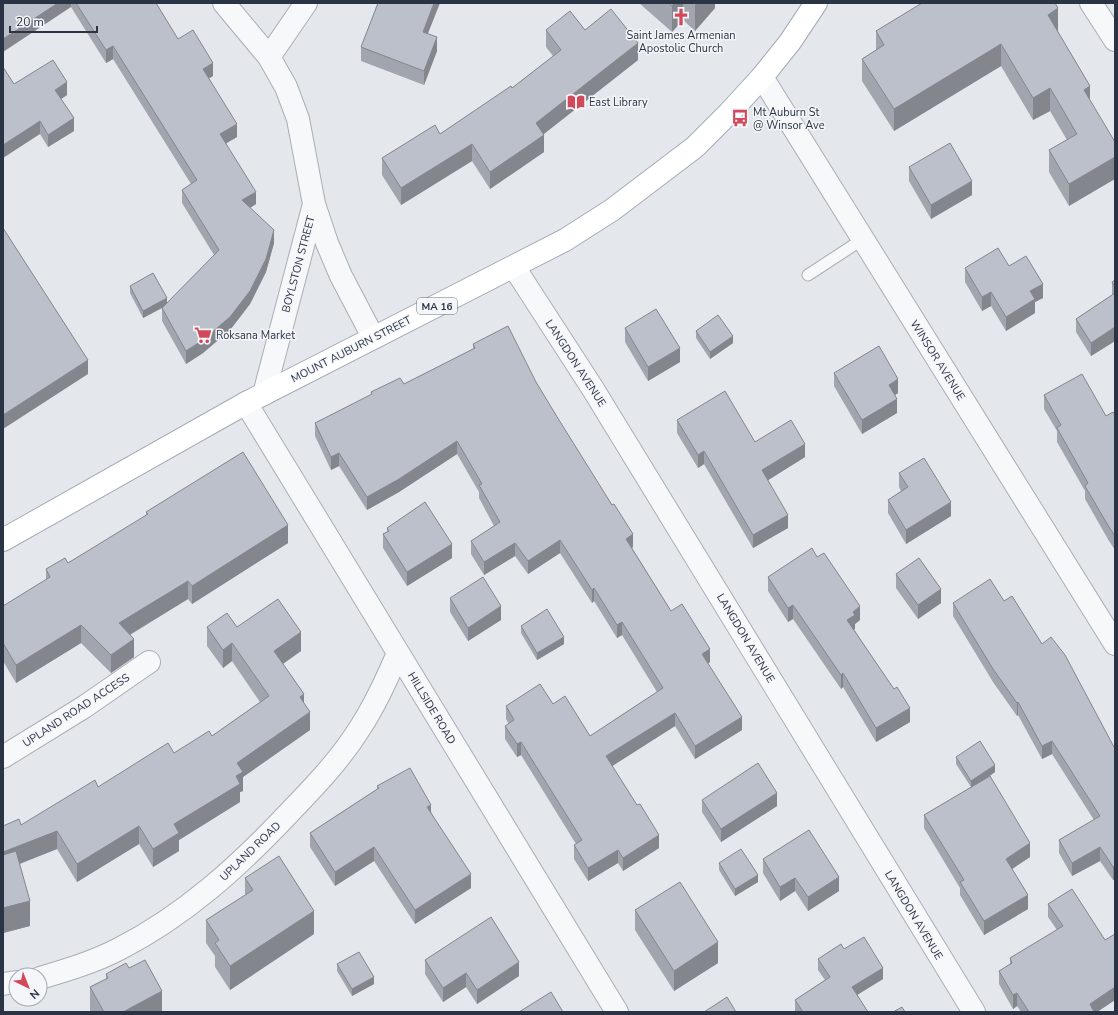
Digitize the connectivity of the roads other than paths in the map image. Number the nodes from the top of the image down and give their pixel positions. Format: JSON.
{"nodes":[{"id":1,"x":224,"y":3,"type":"edge"},
{"id":2,"x":306,"y":3,"type":"edge"},
{"id":3,"x":816,"y":3,"type":"edge"},
{"id":4,"x":1091,"y":3,"type":"edge"},
{"id":5,"x":1115,"y":40,"type":"edge"},
{"id":6,"x":269,"y":57,"type":"junction"},
{"id":7,"x":762,"y":77,"type":"junction"},
{"id":8,"x":314,"y":204,"type":"junction"},
{"id":9,"x":863,"y":239,"type":"junction"},
{"id":10,"x":514,"y":267,"type":"junction"},
{"id":11,"x":808,"y":275,"type":"dead end"},
{"id":12,"x":373,"y":337,"type":"junction"},
{"id":13,"x":255,"y":399,"type":"junction"},
{"id":14,"x":4,"y":538,"type":"edge"},
{"id":15,"x":1115,"y":644,"type":"edge"},
{"id":16,"x":398,"y":653,"type":"junction"},
{"id":17,"x":149,"y":662,"type":"dead end"},
{"id":18,"x":3,"y":757,"type":"edge"},
{"id":19,"x":48,"y":976,"type":"edge"},
{"id":20,"x":618,"y":1012,"type":"edge"},
{"id":21,"x":974,"y":1012,"type":"edge"}],
"edges":[{"from":1,"to":6,"type":"street","name":"BOYLSTON STREET"},
{"from":2,"to":6,"type":"street"},
{"from":3,"to":7,"type":"main road","name":"MOUNT AUBURN STREET","number":"MA 16"},
{"from":4,"to":5,"type":"street"},
{"from":6,"to":8,"type":"street","name":"BOYLSTON STREET"},
{"from":7,"to":9,"type":"street","name":"WINSOR AVENUE"},
{"from":7,"to":10,"type":"main road","name":"MOUNT AUBURN STREET","number":"MA 16"},
{"from":8,"to":12,"type":"street","name":"BOYLSTON STREET"},
{"from":8,"to":13,"type":"street","name":"BOYLSTON STREET"},
{"from":9,"to":11,"type":"lane"},
{"from":9,"to":15,"type":"street","name":"WINSOR AVENUE"},
{"from":10,"to":12,"type":"main road","name":"MOUNT AUBURN STREET","number":"MA 16"},
{"from":10,"to":21,"type":"street","name":"LANGDON AVENUE"},
{"from":12,"to":13,"type":"main road","name":"MOUNT AUBURN STREET","number":"MA 16"},
{"from":13,"to":14,"type":"main road","name":"MOUNT AUBURN STREET","number":"MA 16"},
{"from":13,"to":16,"type":"street","name":"HILLSIDE ROAD"},
{"from":16,"to":19,"type":"street","name":"UPLAND ROAD"},
{"from":16,"to":20,"type":"street","name":"HILLSIDE ROAD"},
{"from":17,"to":18,"type":"street","name":"UPLAND ROAD ACCESS"}]}
